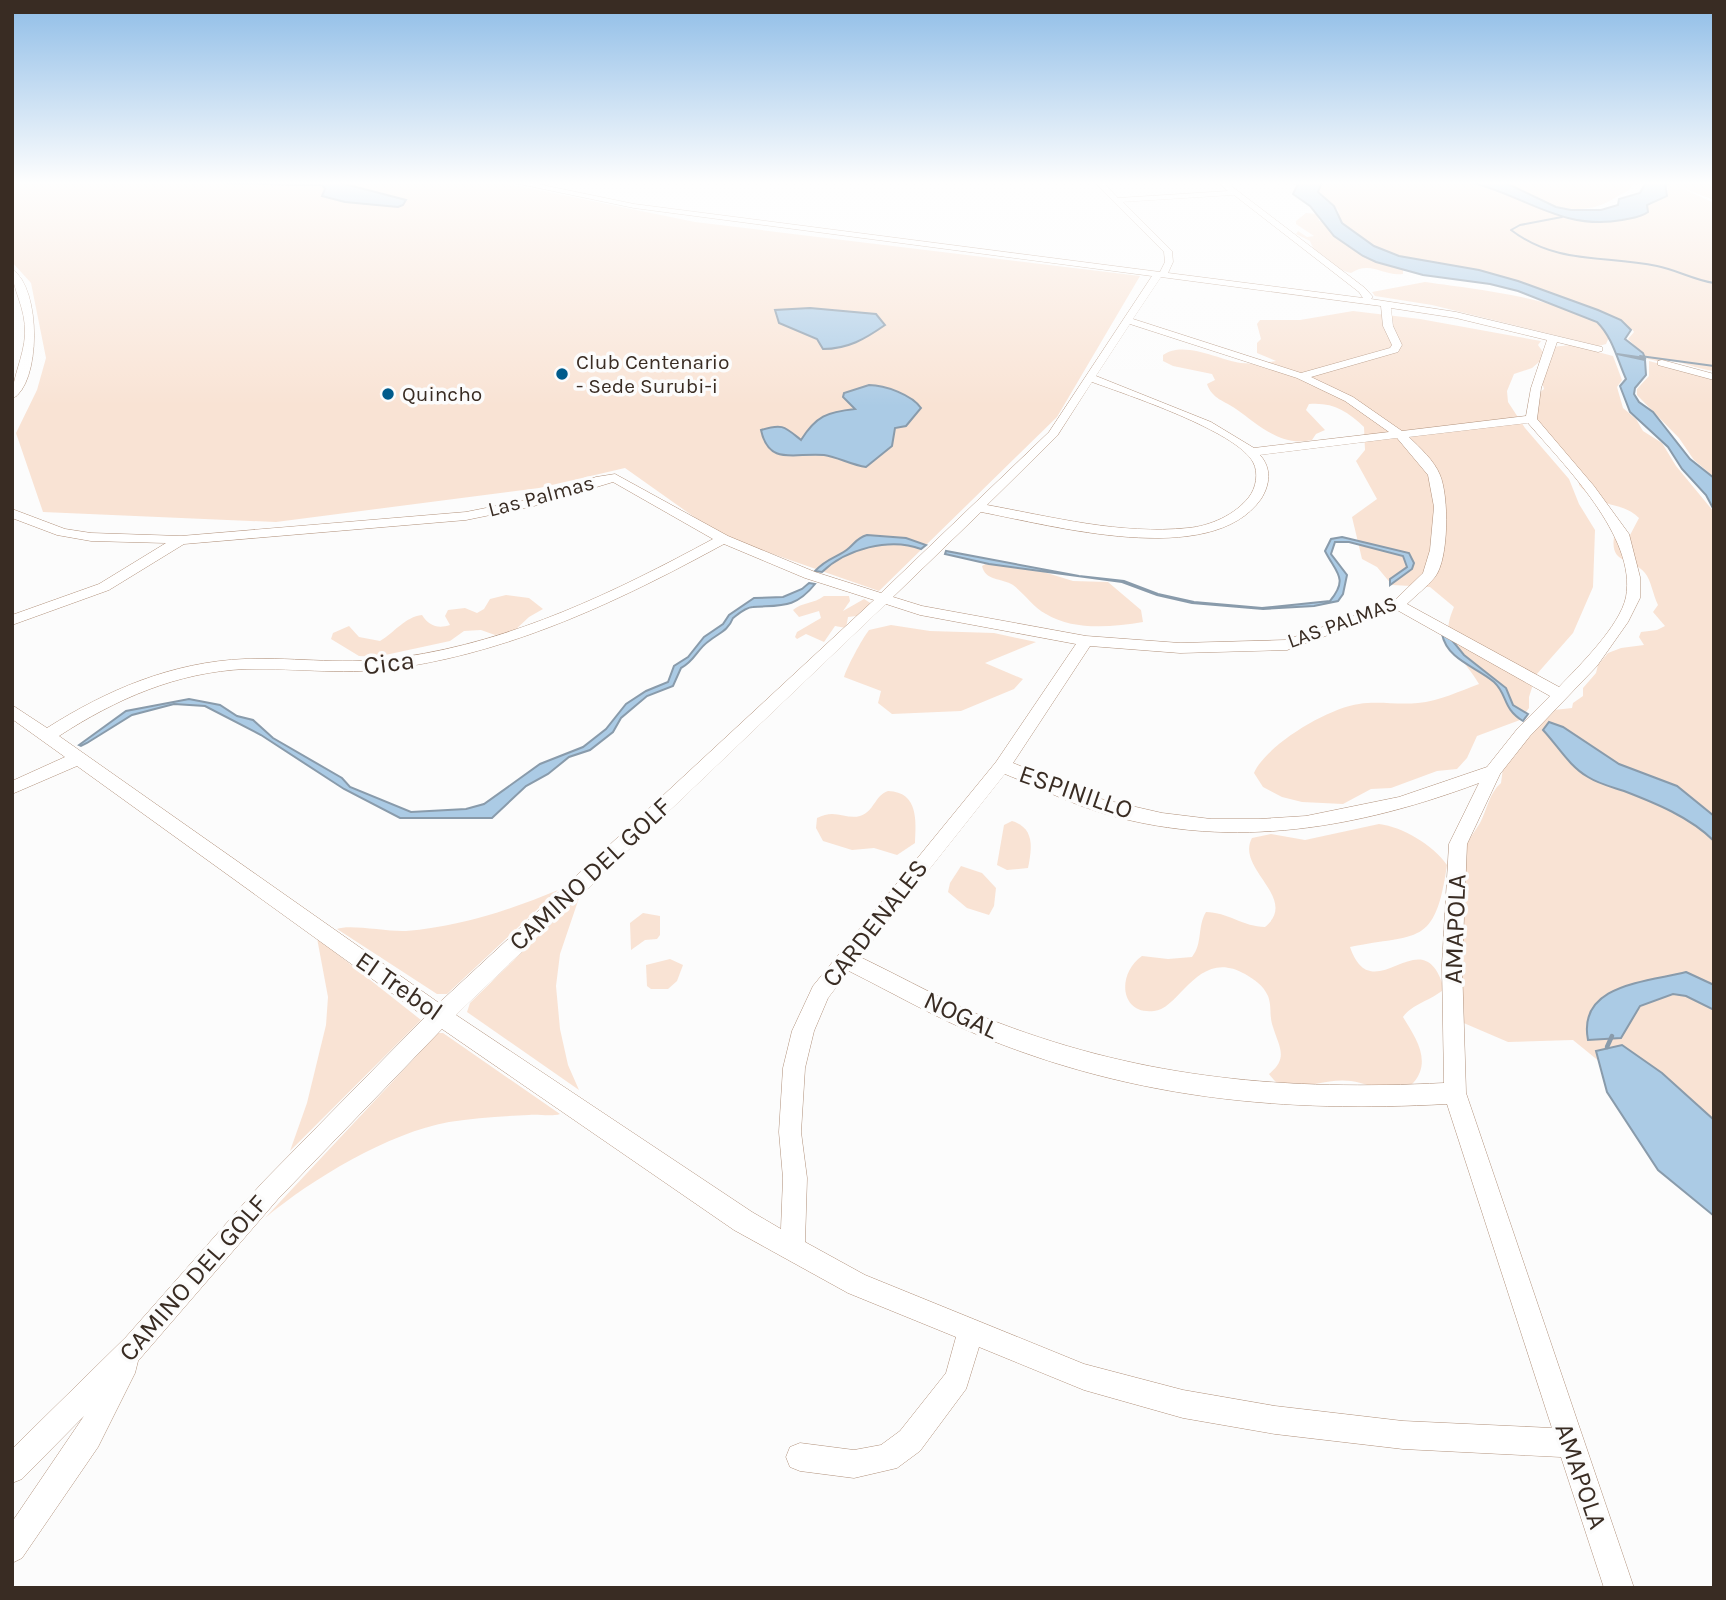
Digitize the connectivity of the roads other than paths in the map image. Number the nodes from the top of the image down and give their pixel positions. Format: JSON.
{"nodes":[{"id":1,"x":1027,"y":257,"type":"edge"},
{"id":2,"x":1169,"y":257,"type":"edge"},
{"id":3,"x":1318,"y":257,"type":"edge"},
{"id":4,"x":12,"y":272,"type":"edge"},
{"id":5,"x":1161,"y":274,"type":"junction"},
{"id":6,"x":23,"y":285,"type":"junction"},
{"id":7,"x":12,"y":296,"type":"edge"},
{"id":8,"x":1365,"y":301,"type":"junction"},
{"id":9,"x":1386,"y":304,"type":"junction"},
{"id":10,"x":1127,"y":320,"type":"junction"},
{"id":11,"x":1553,"y":338,"type":"junction"},
{"id":12,"x":1598,"y":349,"type":"dead end"},
{"id":13,"x":12,"y":362,"type":"edge"},
{"id":14,"x":26,"y":362,"type":"junction"},
{"id":15,"x":1662,"y":363,"type":"dead end"},
{"id":16,"x":1301,"y":376,"type":"junction"},
{"id":17,"x":1714,"y":377,"type":"edge"},
{"id":18,"x":1091,"y":378,"type":"junction"},
{"id":19,"x":12,"y":397,"type":"edge"},
{"id":20,"x":1531,"y":419,"type":"junction"},
{"id":21,"x":1399,"y":434,"type":"junction"},
{"id":22,"x":1252,"y":453,"type":"junction"},
{"id":23,"x":977,"y":507,"type":"junction"},
{"id":24,"x":12,"y":513,"type":"edge"},
{"id":25,"x":723,"y":539,"type":"junction"},
{"id":26,"x":181,"y":540,"type":"junction"},
{"id":27,"x":146,"y":541,"type":"junction"},
{"id":28,"x":157,"y":553,"type":"junction"},
{"id":29,"x":883,"y":599,"type":"junction"},
{"id":30,"x":1398,"y":605,"type":"junction"},
{"id":31,"x":12,"y":620,"type":"edge"},
{"id":32,"x":1086,"y":641,"type":"junction"},
{"id":33,"x":1560,"y":695,"type":"junction"},
{"id":34,"x":12,"y":711,"type":"edge"},
{"id":35,"x":46,"y":736,"type":"junction"},
{"id":36,"x":79,"y":758,"type":"junction"},
{"id":37,"x":1002,"y":766,"type":"junction"},
{"id":38,"x":1493,"y":771,"type":"junction"},
{"id":39,"x":12,"y":788,"type":"edge"},
{"id":40,"x":845,"y":959,"type":"junction"},
{"id":41,"x":440,"y":1016,"type":"junction"},
{"id":42,"x":1455,"y":1093,"type":"junction"},
{"id":43,"x":793,"y":1250,"type":"junction"},
{"id":44,"x":970,"y":1332,"type":"junction"},
{"id":45,"x":135,"y":1346,"type":"junction"},
{"id":46,"x":1569,"y":1443,"type":"junction"},
{"id":47,"x":800,"y":1457,"type":"dead end"},
{"id":48,"x":12,"y":1469,"type":"edge"},
{"id":49,"x":12,"y":1548,"type":"edge"},
{"id":50,"x":1619,"y":1588,"type":"edge"}],
"edges":[{"from":1,"to":5,"type":"street"},
{"from":2,"to":5,"type":"street"},
{"from":3,"to":8,"type":"street"},
{"from":4,"to":6,"type":"street"},
{"from":5,"to":8,"type":"street"},
{"from":5,"to":10,"type":"street","name":"CAMINO DEL GOLF"},
{"from":6,"to":7,"type":"street"},
{"from":6,"to":14,"type":"street"},
{"from":8,"to":9,"type":"street"},
{"from":9,"to":11,"type":"street"},
{"from":9,"to":16,"type":"street"},
{"from":10,"to":16,"type":"street","name":"LAS PALMAS"},
{"from":10,"to":18,"type":"street","name":"CAMINO DEL GOLF"},
{"from":11,"to":12,"type":"street"},
{"from":11,"to":20,"type":"street"},
{"from":13,"to":14,"type":"street"},
{"from":14,"to":19,"type":"street"},
{"from":15,"to":17,"type":"street"},
{"from":16,"to":21,"type":"street","name":"LAS PALMAS"},
{"from":18,"to":22,"type":"street"},
{"from":18,"to":23,"type":"street","name":"CAMINO DEL GOLF"},
{"from":20,"to":21,"type":"street"},
{"from":20,"to":33,"type":"street","name":"AMAPOLA"},
{"from":21,"to":22,"type":"street"},
{"from":21,"to":30,"type":"street","name":"LAS PALMAS"},
{"from":22,"to":23,"type":"street"},
{"from":23,"to":29,"type":"street","name":"CAMINO DEL GOLF"},
{"from":24,"to":27,"type":"street","name":"Las Palmas"},
{"from":25,"to":26,"type":"street","name":"Las Palmas"},
{"from":25,"to":29,"type":"street","name":"Las Palmas"},
{"from":25,"to":35,"type":"street","name":"Cica"},
{"from":26,"to":27,"type":"street","name":"Las Palmas"},
{"from":26,"to":28,"type":"street"},
{"from":27,"to":28,"type":"street"},
{"from":28,"to":31,"type":"street"},
{"from":29,"to":32,"type":"street","name":"Las Palmas"},
{"from":29,"to":41,"type":"street","name":"CAMINO DEL GOLF"},
{"from":30,"to":32,"type":"street","name":"LAS PALMAS"},
{"from":30,"to":33,"type":"street"},
{"from":32,"to":37,"type":"street","name":"CARDENALES"},
{"from":33,"to":38,"type":"street","name":"AMAPOLA"},
{"from":34,"to":35,"type":"street","name":"El Trebol"},
{"from":35,"to":36,"type":"street","name":"El Trebol"},
{"from":36,"to":39,"type":"street"},
{"from":36,"to":41,"type":"street","name":"El Trebol"},
{"from":37,"to":38,"type":"street","name":"ESPINILLO"},
{"from":37,"to":40,"type":"street","name":"CARDENALES"},
{"from":38,"to":42,"type":"street","name":"AMAPOLA"},
{"from":40,"to":42,"type":"street","name":"NOGAL"},
{"from":40,"to":43,"type":"street","name":"CARDENALES"},
{"from":41,"to":43,"type":"street","name":"El Trebol"},
{"from":41,"to":45,"type":"street","name":"CAMINO DEL GOLF"},
{"from":42,"to":46,"type":"street","name":"AMAPOLA"},
{"from":43,"to":44,"type":"street","name":"El Trebol"},
{"from":44,"to":46,"type":"street","name":"El Trebol"},
{"from":44,"to":47,"type":"street"},
{"from":45,"to":48,"type":"street","name":"CAMINO DEL GOLF"},
{"from":45,"to":49,"type":"street"},
{"from":46,"to":50,"type":"street","name":"AMAPOLA"}]}
